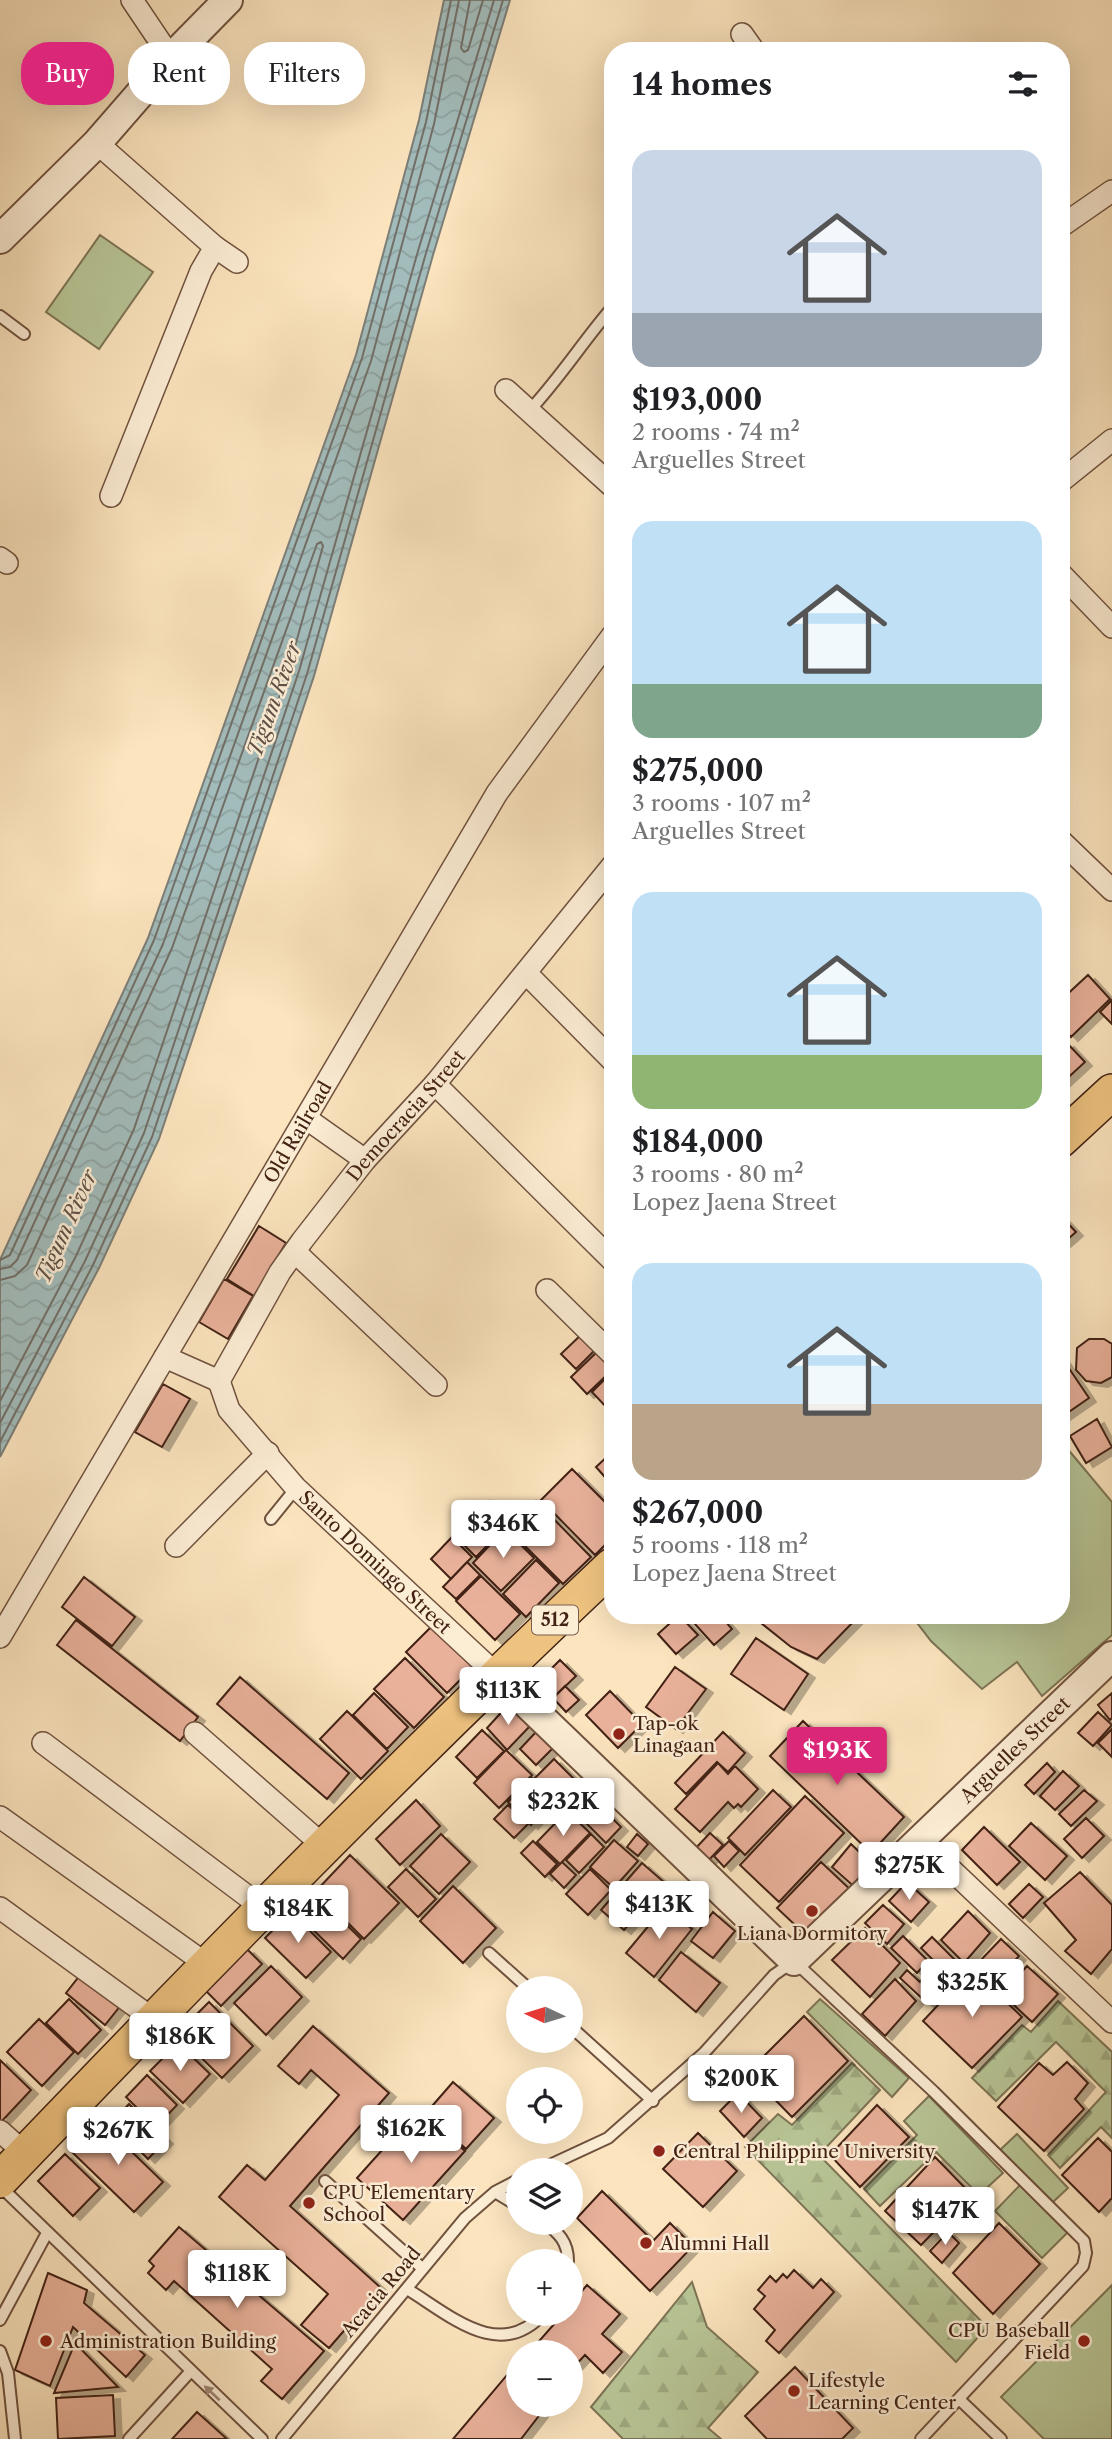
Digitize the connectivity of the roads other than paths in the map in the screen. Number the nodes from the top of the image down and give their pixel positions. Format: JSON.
{"nodes":[{"id":1,"x":132,"y":0,"type":"edge"},
{"id":2,"x":228,"y":0,"type":"edge"},
{"id":3,"x":160,"y":42,"type":"edge"},
{"id":4,"x":187,"y":42,"type":"edge"},
{"id":5,"x":130,"y":105,"type":"edge"},
{"id":6,"x":97,"y":142,"type":"junction"},
{"id":7,"x":1112,"y":191,"type":"edge"},
{"id":8,"x":1070,"y":220,"type":"edge"},
{"id":9,"x":0,"y":239,"type":"edge"},
{"id":10,"x":215,"y":247,"type":"junction"},
{"id":11,"x":237,"y":262,"type":"dead end"},
{"id":12,"x":0,"y":316,"type":"edge"},
{"id":13,"x":604,"y":317,"type":"edge"},
{"id":14,"x":24,"y":334,"type":"dead end"},
{"id":15,"x":506,"y":390,"type":"dead end"},
{"id":16,"x":530,"y":411,"type":"junction"},
{"id":17,"x":1112,"y":440,"type":"edge"},
{"id":18,"x":1070,"y":474,"type":"edge"},
{"id":19,"x":604,"y":479,"type":"edge"},
{"id":20,"x":111,"y":496,"type":"dead end"},
{"id":21,"x":1070,"y":583,"type":"edge"},
{"id":22,"x":1112,"y":627,"type":"edge"},
{"id":23,"x":604,"y":647,"type":"edge"},
{"id":24,"x":1070,"y":850,"type":"edge"},
{"id":25,"x":604,"y":876,"type":"edge"},
{"id":26,"x":1112,"y":890,"type":"edge"},
{"id":27,"x":526,"y":973,"type":"junction"},
{"id":28,"x":604,"y":1052,"type":"edge"},
{"id":29,"x":435,"y":1084,"type":"junction"},
{"id":30,"x":1112,"y":1092,"type":"edge"},
{"id":31,"x":307,"y":1119,"type":"junction"},
{"id":32,"x":1070,"y":1131,"type":"edge"},
{"id":33,"x":365,"y":1160,"type":"junction"},
{"id":34,"x":295,"y":1252,"type":"junction"},
{"id":35,"x":604,"y":1252,"type":"edge"},
{"id":36,"x":547,"y":1290,"type":"dead end"},
{"id":37,"x":604,"y":1346,"type":"edge"},
{"id":38,"x":165,"y":1357,"type":"junction"},
{"id":39,"x":219,"y":1381,"type":"junction"},
{"id":40,"x":436,"y":1385,"type":"dead end"},
{"id":41,"x":268,"y":1453,"type":"junction"},
{"id":42,"x":296,"y":1488,"type":"junction"},
{"id":43,"x":271,"y":1519,"type":"dead end"},
{"id":44,"x":176,"y":1546,"type":"dead end"},
{"id":45,"x":604,"y":1574,"type":"edge"},
{"id":46,"x":0,"y":1637,"type":"edge"},
{"id":47,"x":1112,"y":1656,"type":"edge"},
{"id":48,"x":497,"y":1675,"type":"junction"},
{"id":49,"x":195,"y":1733,"type":"dead end"},
{"id":50,"x":43,"y":1743,"type":"dead end"},
{"id":51,"x":0,"y":1817,"type":"edge"},
{"id":52,"x":921,"y":1841,"type":"junction"},
{"id":53,"x":326,"y":1847,"type":"junction"},
{"id":54,"x":0,"y":1908,"type":"edge"},
{"id":55,"x":263,"y":1908,"type":"junction"},
{"id":56,"x":489,"y":1953,"type":"dead end"},
{"id":57,"x":794,"y":1961,"type":"junction"},
{"id":58,"x":209,"y":1966,"type":"junction"},
{"id":59,"x":515,"y":1976,"type":"edge"},
{"id":60,"x":153,"y":2020,"type":"junction"},
{"id":61,"x":1112,"y":2022,"type":"edge"},
{"id":62,"x":583,"y":2038,"type":"edge"},
{"id":63,"x":653,"y":2101,"type":"junction"},
{"id":64,"x":13,"y":2142,"type":"edge"},
{"id":65,"x":565,"y":2158,"type":"edge"},
{"id":66,"x":0,"y":2180,"type":"edge"},
{"id":67,"x":325,"y":2181,"type":"dead end"},
{"id":68,"x":0,"y":2186,"type":"edge"},
{"id":69,"x":506,"y":2186,"type":"edge"},
{"id":70,"x":495,"y":2192,"type":"junction"},
{"id":71,"x":506,"y":2199,"type":"edge"},
{"id":72,"x":47,"y":2233,"type":"junction"},
{"id":73,"x":558,"y":2235,"type":"edge"},
{"id":74,"x":568,"y":2249,"type":"edge"},
{"id":75,"x":424,"y":2269,"type":"junction"},
{"id":76,"x":407,"y":2289,"type":"junction"},
{"id":77,"x":0,"y":2320,"type":"edge"},
{"id":78,"x":530,"y":2326,"type":"edge"},
{"id":79,"x":0,"y":2351,"type":"edge"},
{"id":80,"x":190,"y":2372,"type":"junction"},
{"id":81,"x":960,"y":2400,"type":"junction"},
{"id":82,"x":15,"y":2439,"type":"edge"},
{"id":83,"x":129,"y":2439,"type":"edge"},
{"id":84,"x":262,"y":2439,"type":"edge"},
{"id":85,"x":282,"y":2439,"type":"edge"},
{"id":86,"x":921,"y":2439,"type":"edge"},
{"id":87,"x":1001,"y":2439,"type":"edge"}],
"edges":[{"from":1,"to":3,"type":"street"},
{"from":2,"to":4,"type":"street"},
{"from":5,"to":6,"type":"street"},
{"from":6,"to":9,"type":"street"},
{"from":6,"to":10,"type":"street"},
{"from":7,"to":8,"type":"street"},
{"from":10,"to":11,"type":"street"},
{"from":10,"to":20,"type":"street"},
{"from":12,"to":14,"type":"lane"},
{"from":13,"to":16,"type":"lane"},
{"from":15,"to":16,"type":"street"},
{"from":16,"to":19,"type":"street"},
{"from":17,"to":18,"type":"street"},
{"from":21,"to":22,"type":"street"},
{"from":23,"to":31,"type":"street","name":"Old Railroad"},
{"from":24,"to":26,"type":"street"},
{"from":25,"to":27,"type":"street","name":"Democracia Street"},
{"from":27,"to":28,"type":"street"},
{"from":27,"to":29,"type":"street","name":"Democracia Street"},
{"from":29,"to":33,"type":"street","name":"Democracia Street"},
{"from":29,"to":35,"type":"street"},
{"from":30,"to":32,"type":"main road"},
{"from":31,"to":33,"type":"street"},
{"from":31,"to":38,"type":"street","name":"Old Railroad"},
{"from":33,"to":34,"type":"street","name":"Democracia Street"},
{"from":34,"to":39,"type":"street","name":"Democracia Street"},
{"from":34,"to":40,"type":"street"},
{"from":36,"to":37,"type":"street"},
{"from":38,"to":39,"type":"street"},
{"from":38,"to":46,"type":"street","name":"Old Railroad"},
{"from":39,"to":41,"type":"street","name":"Santo Domingo Street"},
{"from":41,"to":42,"type":"street","name":"Santo Domingo Street"},
{"from":41,"to":44,"type":"street"},
{"from":42,"to":43,"type":"lane"},
{"from":42,"to":48,"type":"street","name":"Santo Domingo Street"},
{"from":45,"to":48,"type":"main road","number":"512"},
{"from":47,"to":52,"type":"street","name":"Arguelles Street"},
{"from":48,"to":53,"type":"main road","number":"512"},
{"from":48,"to":57,"type":"street","name":"Santo Domingo Street"},
{"from":49,"to":53,"type":"street"},
{"from":50,"to":55,"type":"street"},
{"from":51,"to":58,"type":"street"},
{"from":52,"to":57,"type":"street","name":"Arguelles Street"},
{"from":52,"to":61,"type":"street"},
{"from":53,"to":55,"type":"main road","number":"512"},
{"from":54,"to":60,"type":"street"},
{"from":55,"to":58,"type":"main road","number":"512"},
{"from":56,"to":59,"type":"lane"},
{"from":57,"to":63,"type":"lane"},
{"from":57,"to":81,"type":"lane"},
{"from":58,"to":60,"type":"main road","number":"512"},
{"from":60,"to":64,"type":"main road","number":"512"},
{"from":62,"to":63,"type":"lane"},
{"from":63,"to":65,"type":"lane"},
{"from":64,"to":66,"type":"main road","number":"512"},
{"from":67,"to":75,"type":"lane"},
{"from":68,"to":72,"type":"lane"},
{"from":69,"to":70,"type":"lane","name":"Acacia Road"},
{"from":70,"to":71,"type":"lane"},
{"from":70,"to":75,"type":"lane","name":"Acacia Road"},
{"from":72,"to":77,"type":"lane"},
{"from":72,"to":80,"type":"lane"},
{"from":73,"to":74,"type":"lane"},
{"from":75,"to":76,"type":"lane","name":"Acacia Road"},
{"from":76,"to":78,"type":"lane"},
{"from":76,"to":85,"type":"lane","name":"Acacia Road"},
{"from":79,"to":82,"type":"lane"},
{"from":80,"to":83,"type":"lane"},
{"from":84,"to":80,"type":"lane","one_way":true},
{"from":81,"to":86,"type":"lane"},
{"from":81,"to":87,"type":"lane"}]}
